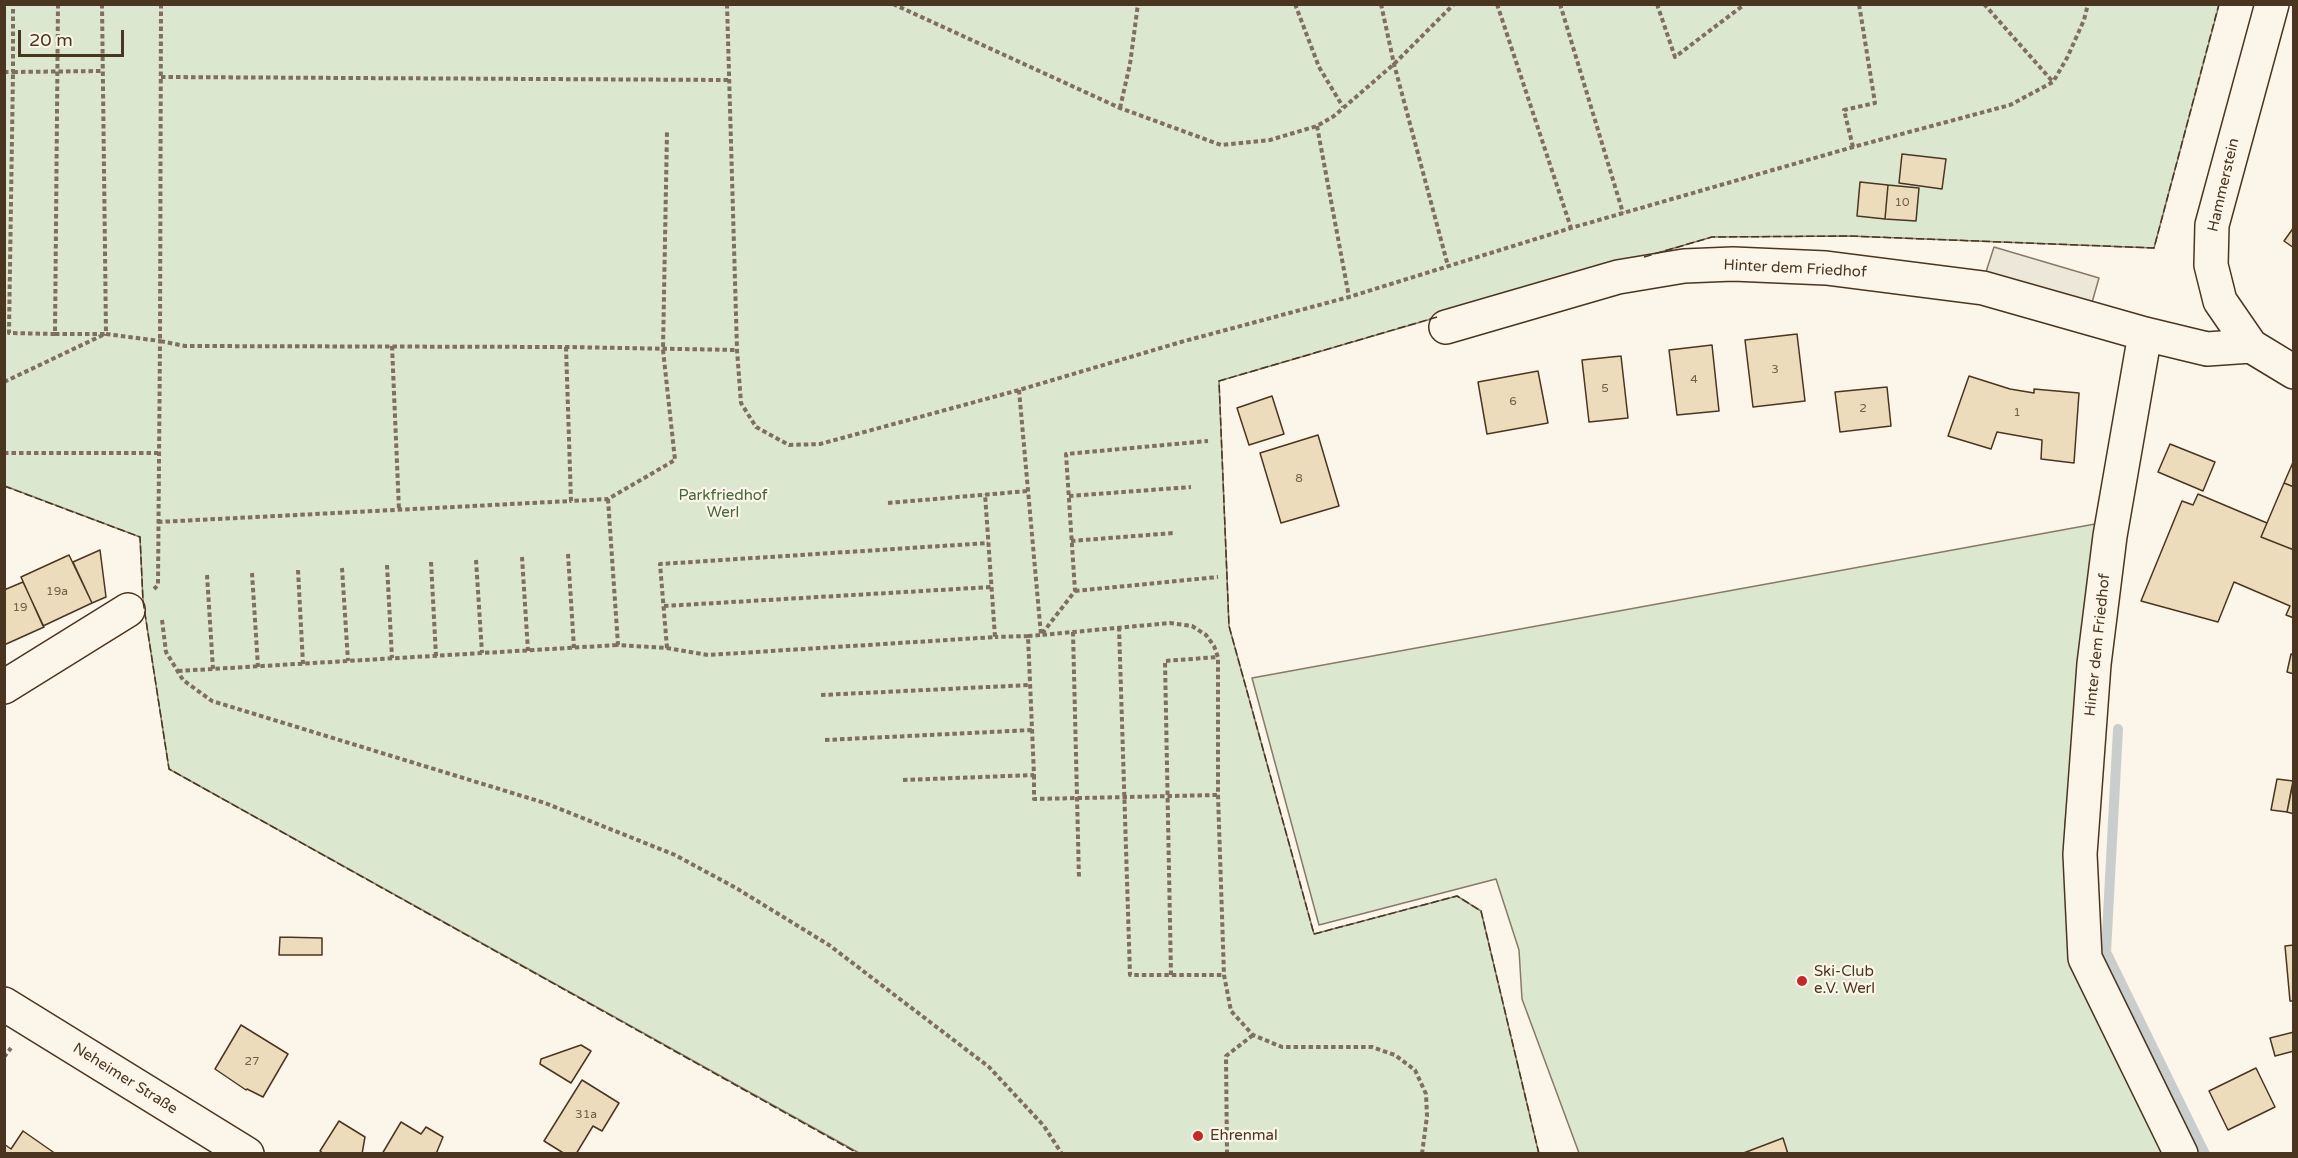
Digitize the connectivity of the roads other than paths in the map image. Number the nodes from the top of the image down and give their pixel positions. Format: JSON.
{"nodes":[{"id":1,"x":2272,"y":4,"type":"edge"},
{"id":2,"x":1446,"y":327,"type":"dead end"},
{"id":3,"x":2145,"y":334,"type":"junction"},
{"id":4,"x":2251,"y":346,"type":"junction"},
{"id":5,"x":2294,"y":372,"type":"edge"},
{"id":6,"x":139,"y":602,"type":"road end"},
{"id":7,"x":4,"y":687,"type":"edge"},
{"id":8,"x":4,"y":1004,"type":"edge"},
{"id":9,"x":247,"y":1154,"type":"edge"},
{"id":10,"x":2181,"y":1154,"type":"edge"}],
"edges":[{"from":1,"to":4,"type":"street","name":"Hammerstein"},
{"from":2,"to":3,"type":"street","name":"Hinter dem Friedhof"},
{"from":3,"to":4,"type":"street","name":"Hinter dem Friedhof"},
{"from":3,"to":10,"type":"street","name":"Hinter dem Friedhof"},
{"from":4,"to":5,"type":"street","name":"Hammerstein"},
{"from":6,"to":7,"type":"street"},
{"from":8,"to":9,"type":"street","name":"Neheimer Straße"}]}
